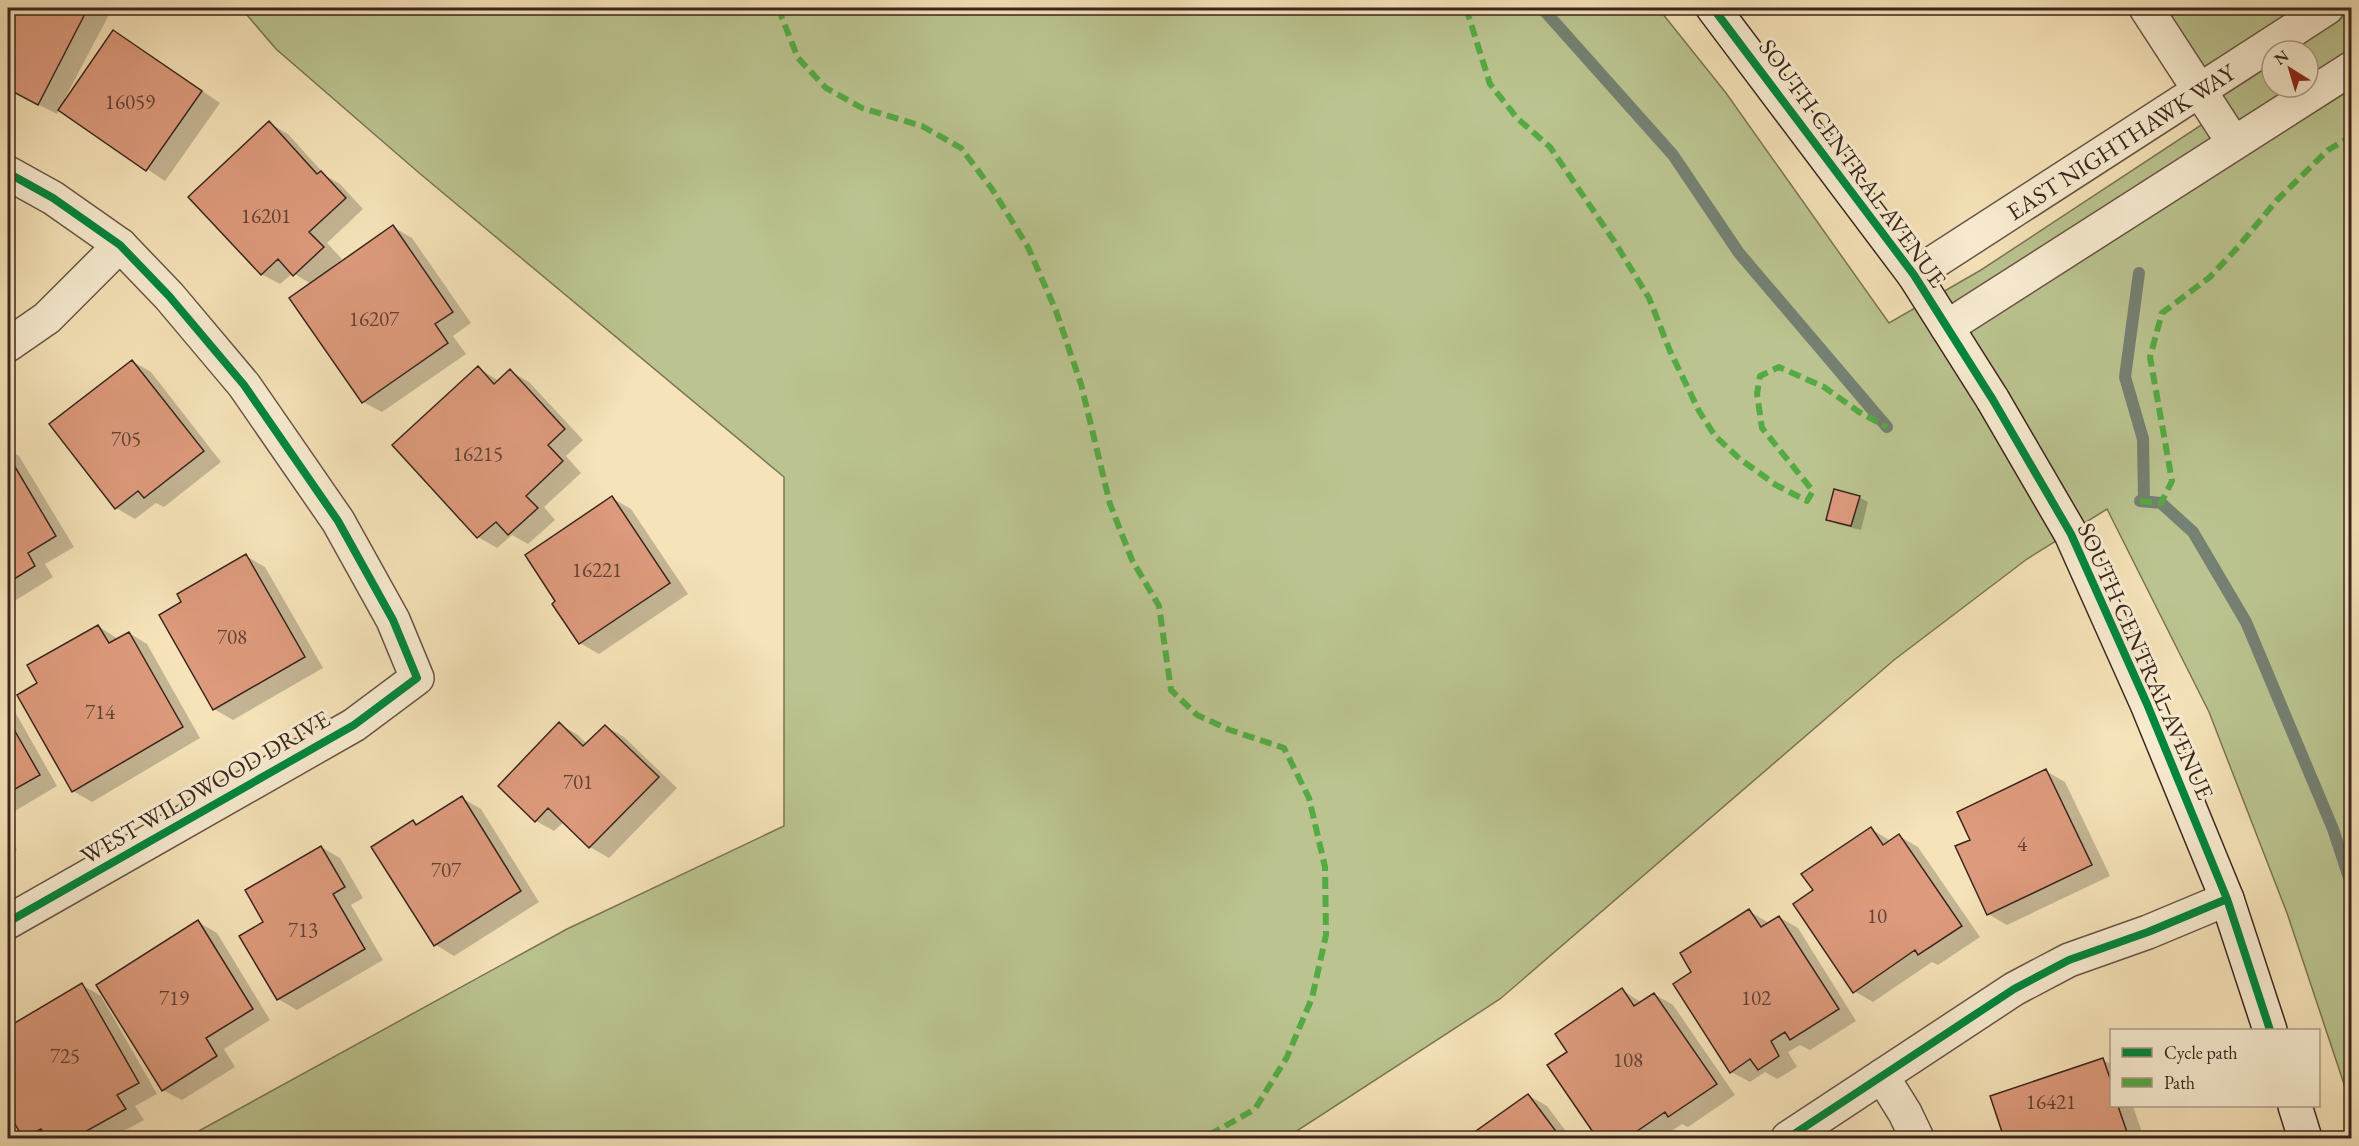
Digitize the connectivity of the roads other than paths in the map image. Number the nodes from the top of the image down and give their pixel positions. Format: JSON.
{"nodes":[{"id":1,"x":1713,"y":8,"type":"edge"},
{"id":2,"x":2146,"y":8,"type":"edge"},
{"id":3,"x":2327,"y":8,"type":"edge"},
{"id":4,"x":2352,"y":68,"type":"edge"},
{"id":5,"x":2199,"y":91,"type":"junction"},
{"id":6,"x":2233,"y":142,"type":"junction"},
{"id":7,"x":8,"y":173,"type":"edge"},
{"id":8,"x":120,"y":245,"type":"junction"},
{"id":9,"x":1914,"y":275,"type":"junction"},
{"id":10,"x":1947,"y":327,"type":"junction"},
{"id":11,"x":8,"y":345,"type":"edge"},
{"id":12,"x":2227,"y":899,"type":"junction"},
{"id":13,"x":8,"y":922,"type":"edge"},
{"id":14,"x":2270,"y":1029,"type":"edge"},
{"id":15,"x":1882,"y":1076,"type":"junction"},
{"id":16,"x":2295,"y":1107,"type":"edge"},
{"id":17,"x":1788,"y":1138,"type":"edge"},
{"id":18,"x":1917,"y":1138,"type":"edge"},
{"id":19,"x":2305,"y":1138,"type":"edge"}],
"edges":[{"from":1,"to":9,"type":"street","name":"SOUTH CENTRAL AVENUE"},
{"from":2,"to":5,"type":"street"},
{"from":3,"to":5,"type":"street","name":"EAST NIGHTHAWK WAY"},
{"from":4,"to":6,"type":"street"},
{"from":5,"to":6,"type":"street"},
{"from":5,"to":9,"type":"street","name":"EAST NIGHTHAWK WAY"},
{"from":6,"to":10,"type":"street"},
{"from":7,"to":8,"type":"street"},
{"from":8,"to":11,"type":"street"},
{"from":8,"to":13,"type":"street","name":"WEST WILDWOOD DRIVE"},
{"from":9,"to":10,"type":"street","name":"SOUTH CENTRAL AVENUE"},
{"from":10,"to":12,"type":"street","name":"SOUTH CENTRAL AVENUE","bridge":true},
{"from":12,"to":14,"type":"street","name":"SOUTH CENTRAL AVENUE"},
{"from":12,"to":15,"type":"street"},
{"from":15,"to":17,"type":"street"},
{"from":15,"to":18,"type":"street"},
{"from":16,"to":19,"type":"street"}]}
